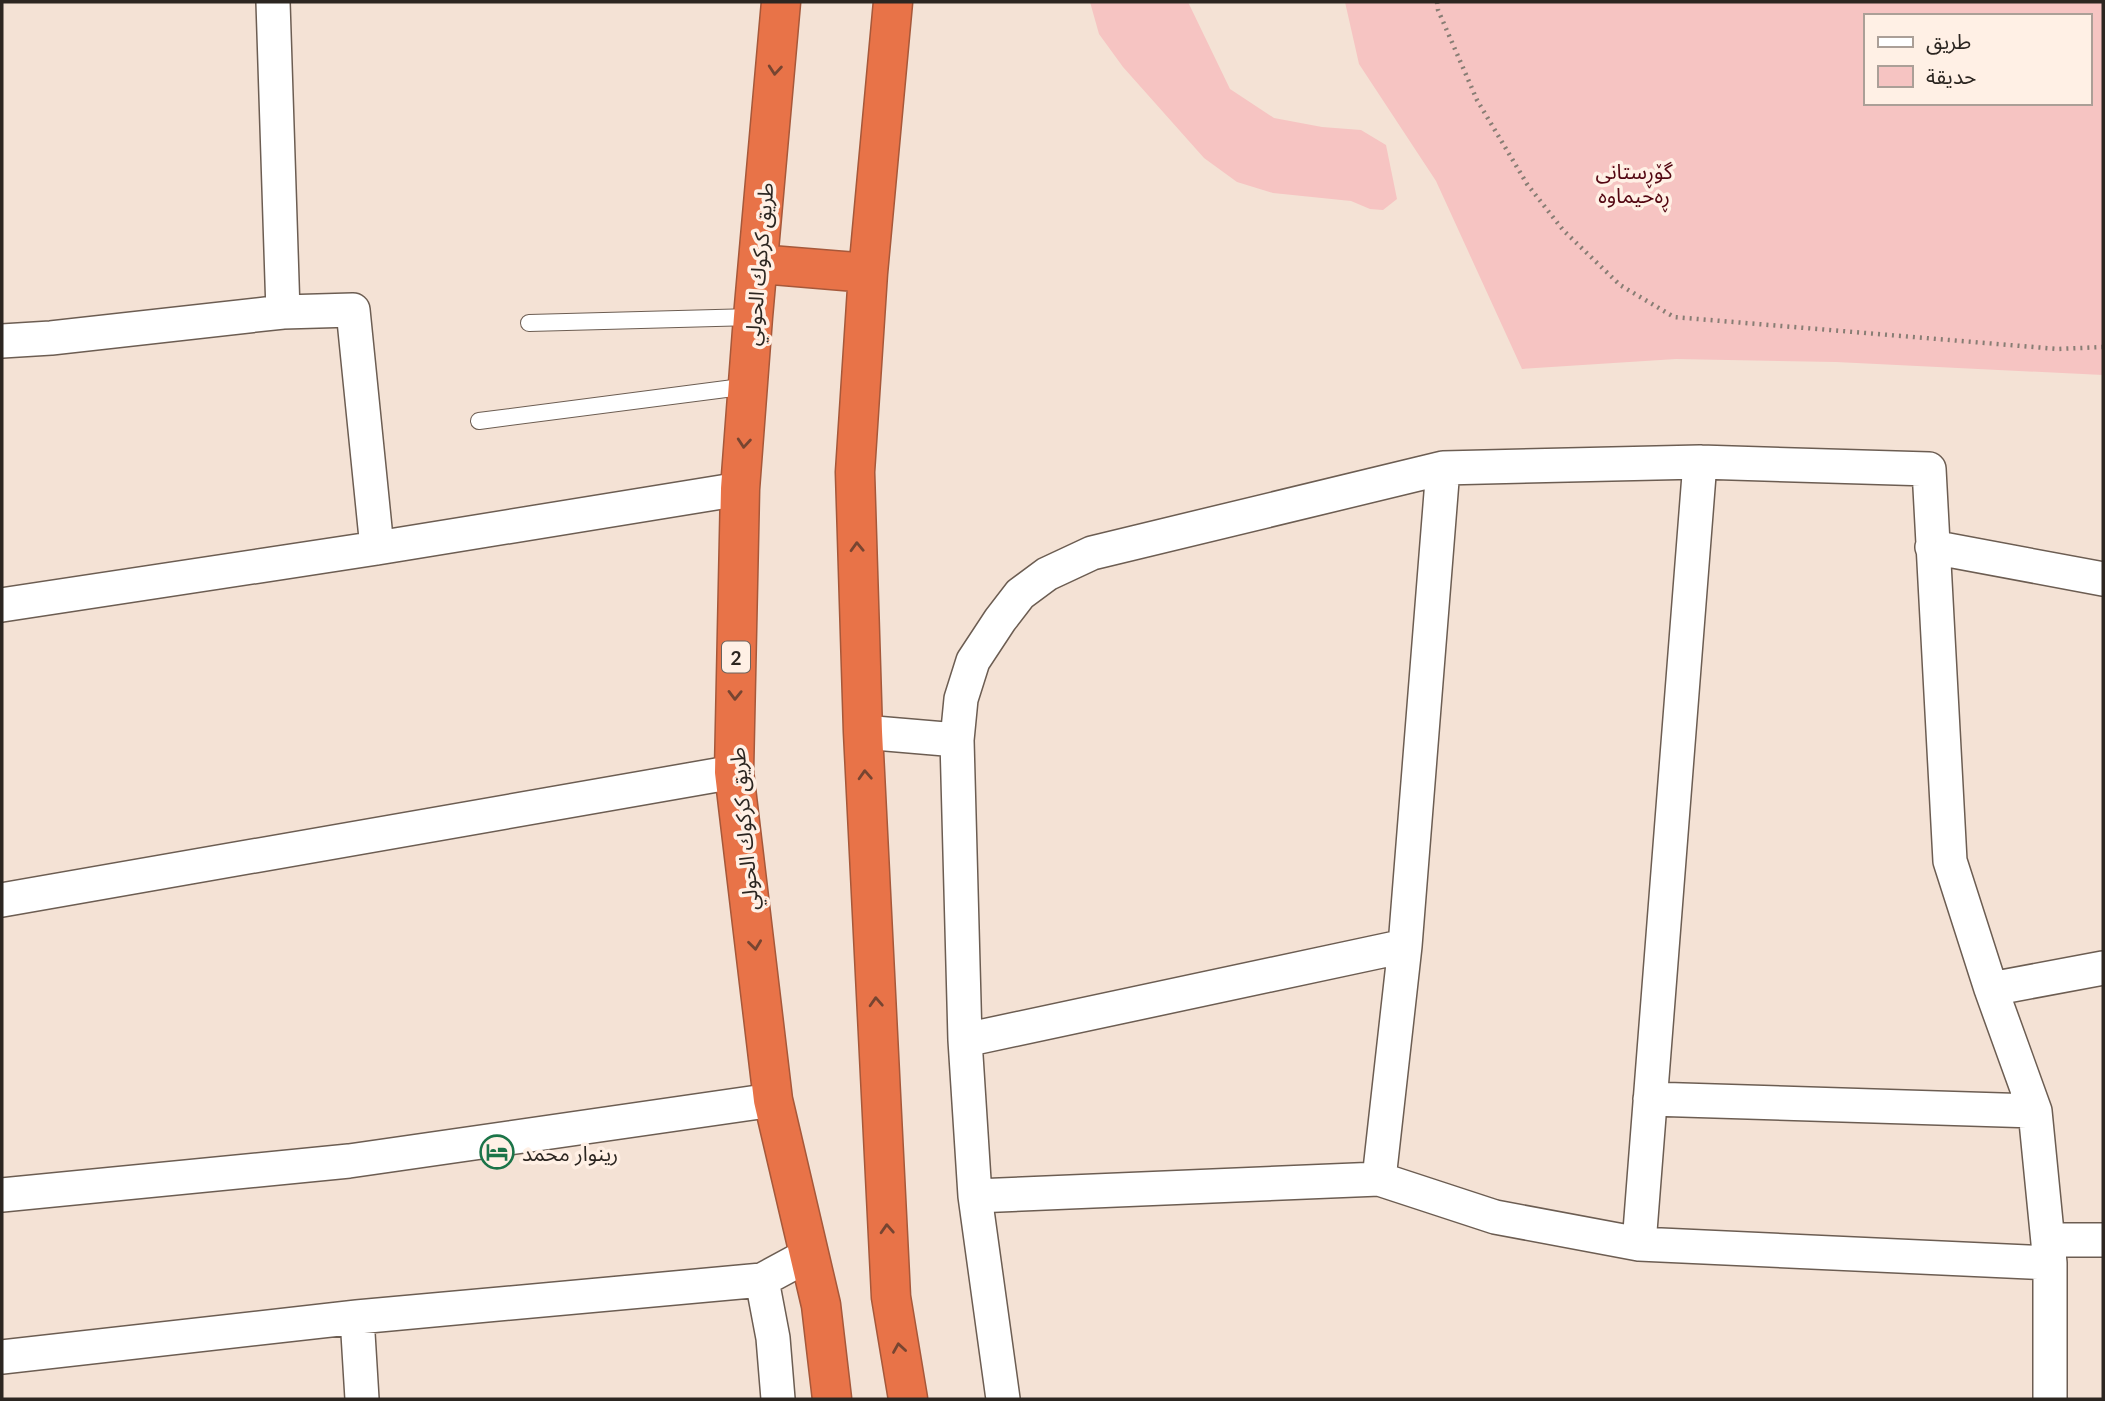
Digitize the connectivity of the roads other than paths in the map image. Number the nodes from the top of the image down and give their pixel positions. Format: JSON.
{"nodes":[{"id":1,"x":273,"y":2,"type":"edge"},
{"id":2,"x":781,"y":2,"type":"edge"},
{"id":3,"x":893,"y":2,"type":"edge"},
{"id":4,"x":758,"y":264,"type":"junction"},
{"id":5,"x":868,"y":273,"type":"junction"},
{"id":6,"x":283,"y":312,"type":"junction"},
{"id":7,"x":752,"y":317,"type":"junction"},
{"id":8,"x":529,"y":323,"type":"dead end"},
{"id":9,"x":2,"y":341,"type":"edge"},
{"id":10,"x":749,"y":386,"type":"junction"},
{"id":11,"x":479,"y":421,"type":"dead end"},
{"id":12,"x":1700,"y":461,"type":"junction"},
{"id":13,"x":1443,"y":468,"type":"junction"},
{"id":14,"x":740,"y":489,"type":"junction"},
{"id":15,"x":1932,"y":547,"type":"junction"},
{"id":16,"x":377,"y":548,"type":"junction"},
{"id":17,"x":2103,"y":579,"type":"edge"},
{"id":18,"x":2,"y":606,"type":"edge"},
{"id":19,"x":863,"y":732,"type":"junction"},
{"id":20,"x":957,"y":740,"type":"junction"},
{"id":21,"x":734,"y":772,"type":"junction"},
{"id":22,"x":2,"y":900,"type":"edge"},
{"id":23,"x":1405,"y":946,"type":"junction"},
{"id":24,"x":2103,"y":968,"type":"edge"},
{"id":25,"x":1991,"y":989,"type":"junction"},
{"id":26,"x":965,"y":1040,"type":"junction"},
{"id":27,"x":1650,"y":1099,"type":"junction"},
{"id":28,"x":773,"y":1100,"type":"junction"},
{"id":29,"x":2035,"y":1111,"type":"junction"},
{"id":30,"x":1379,"y":1179,"type":"junction"},
{"id":31,"x":2,"y":1195,"type":"edge"},
{"id":32,"x":975,"y":1196,"type":"junction"},
{"id":33,"x":2103,"y":1240,"type":"edge"},
{"id":34,"x":1639,"y":1244,"type":"junction"},
{"id":35,"x":2049,"y":1251,"type":"junction"},
{"id":36,"x":810,"y":1254,"type":"junction"},
{"id":37,"x":762,"y":1279,"type":"junction"},
{"id":38,"x":357,"y":1318,"type":"junction"},
{"id":39,"x":2,"y":1357,"type":"edge"},
{"id":40,"x":362,"y":1399,"type":"edge"},
{"id":41,"x":778,"y":1399,"type":"edge"},
{"id":42,"x":832,"y":1399,"type":"edge"},
{"id":43,"x":908,"y":1399,"type":"edge"},
{"id":44,"x":1003,"y":1399,"type":"edge"},
{"id":45,"x":2050,"y":1399,"type":"edge"}],
"edges":[{"from":1,"to":6,"type":"street"},
{"from":2,"to":4,"type":"highway","name":"طريق كركوك الحولي","number":"2","one_way":true},
{"from":3,"to":5,"type":"highway"},
{"from":4,"to":5,"type":"highway"},
{"from":4,"to":7,"type":"highway","name":"طريق كركوك الحولي","number":"2"},
{"from":19,"to":5,"type":"highway","one_way":true},
{"from":6,"to":9,"type":"street"},
{"from":6,"to":16,"type":"street"},
{"from":7,"to":8,"type":"lane"},
{"from":7,"to":10,"type":"highway","name":"طريق كركوك الحولي","number":"2"},
{"from":10,"to":11,"type":"lane"},
{"from":10,"to":14,"type":"highway","name":"طريق كركوك الحولي","number":"2","one_way":true},
{"from":12,"to":13,"type":"street"},
{"from":12,"to":15,"type":"street"},
{"from":12,"to":27,"type":"street"},
{"from":13,"to":20,"type":"street"},
{"from":13,"to":23,"type":"street"},
{"from":14,"to":16,"type":"street"},
{"from":14,"to":21,"type":"highway","name":"طريق كركوك الحولي","number":"2","one_way":true},
{"from":15,"to":17,"type":"street"},
{"from":15,"to":25,"type":"street"},
{"from":16,"to":18,"type":"street"},
{"from":19,"to":20,"type":"street"},
{"from":43,"to":19,"type":"highway","one_way":true},
{"from":20,"to":26,"type":"street"},
{"from":21,"to":22,"type":"street"},
{"from":21,"to":28,"type":"highway","name":"طريق كركوك الحولي","number":"2","one_way":true},
{"from":23,"to":26,"type":"street"},
{"from":23,"to":30,"type":"street"},
{"from":24,"to":25,"type":"street"},
{"from":25,"to":29,"type":"street"},
{"from":26,"to":32,"type":"street"},
{"from":27,"to":29,"type":"street"},
{"from":27,"to":34,"type":"street"},
{"from":28,"to":31,"type":"street"},
{"from":28,"to":36,"type":"highway","name":"طريق كركوك الحولي","number":"2"},
{"from":29,"to":35,"type":"street"},
{"from":30,"to":32,"type":"street"},
{"from":30,"to":34,"type":"street"},
{"from":32,"to":44,"type":"street"},
{"from":33,"to":35,"type":"street"},
{"from":34,"to":35,"type":"street"},
{"from":35,"to":45,"type":"street"},
{"from":36,"to":37,"type":"street"},
{"from":36,"to":42,"type":"highway","name":"طريق كركوك الحولي","number":"2"},
{"from":37,"to":38,"type":"street"},
{"from":37,"to":41,"type":"street"},
{"from":38,"to":39,"type":"street"},
{"from":38,"to":40,"type":"street"}]}
